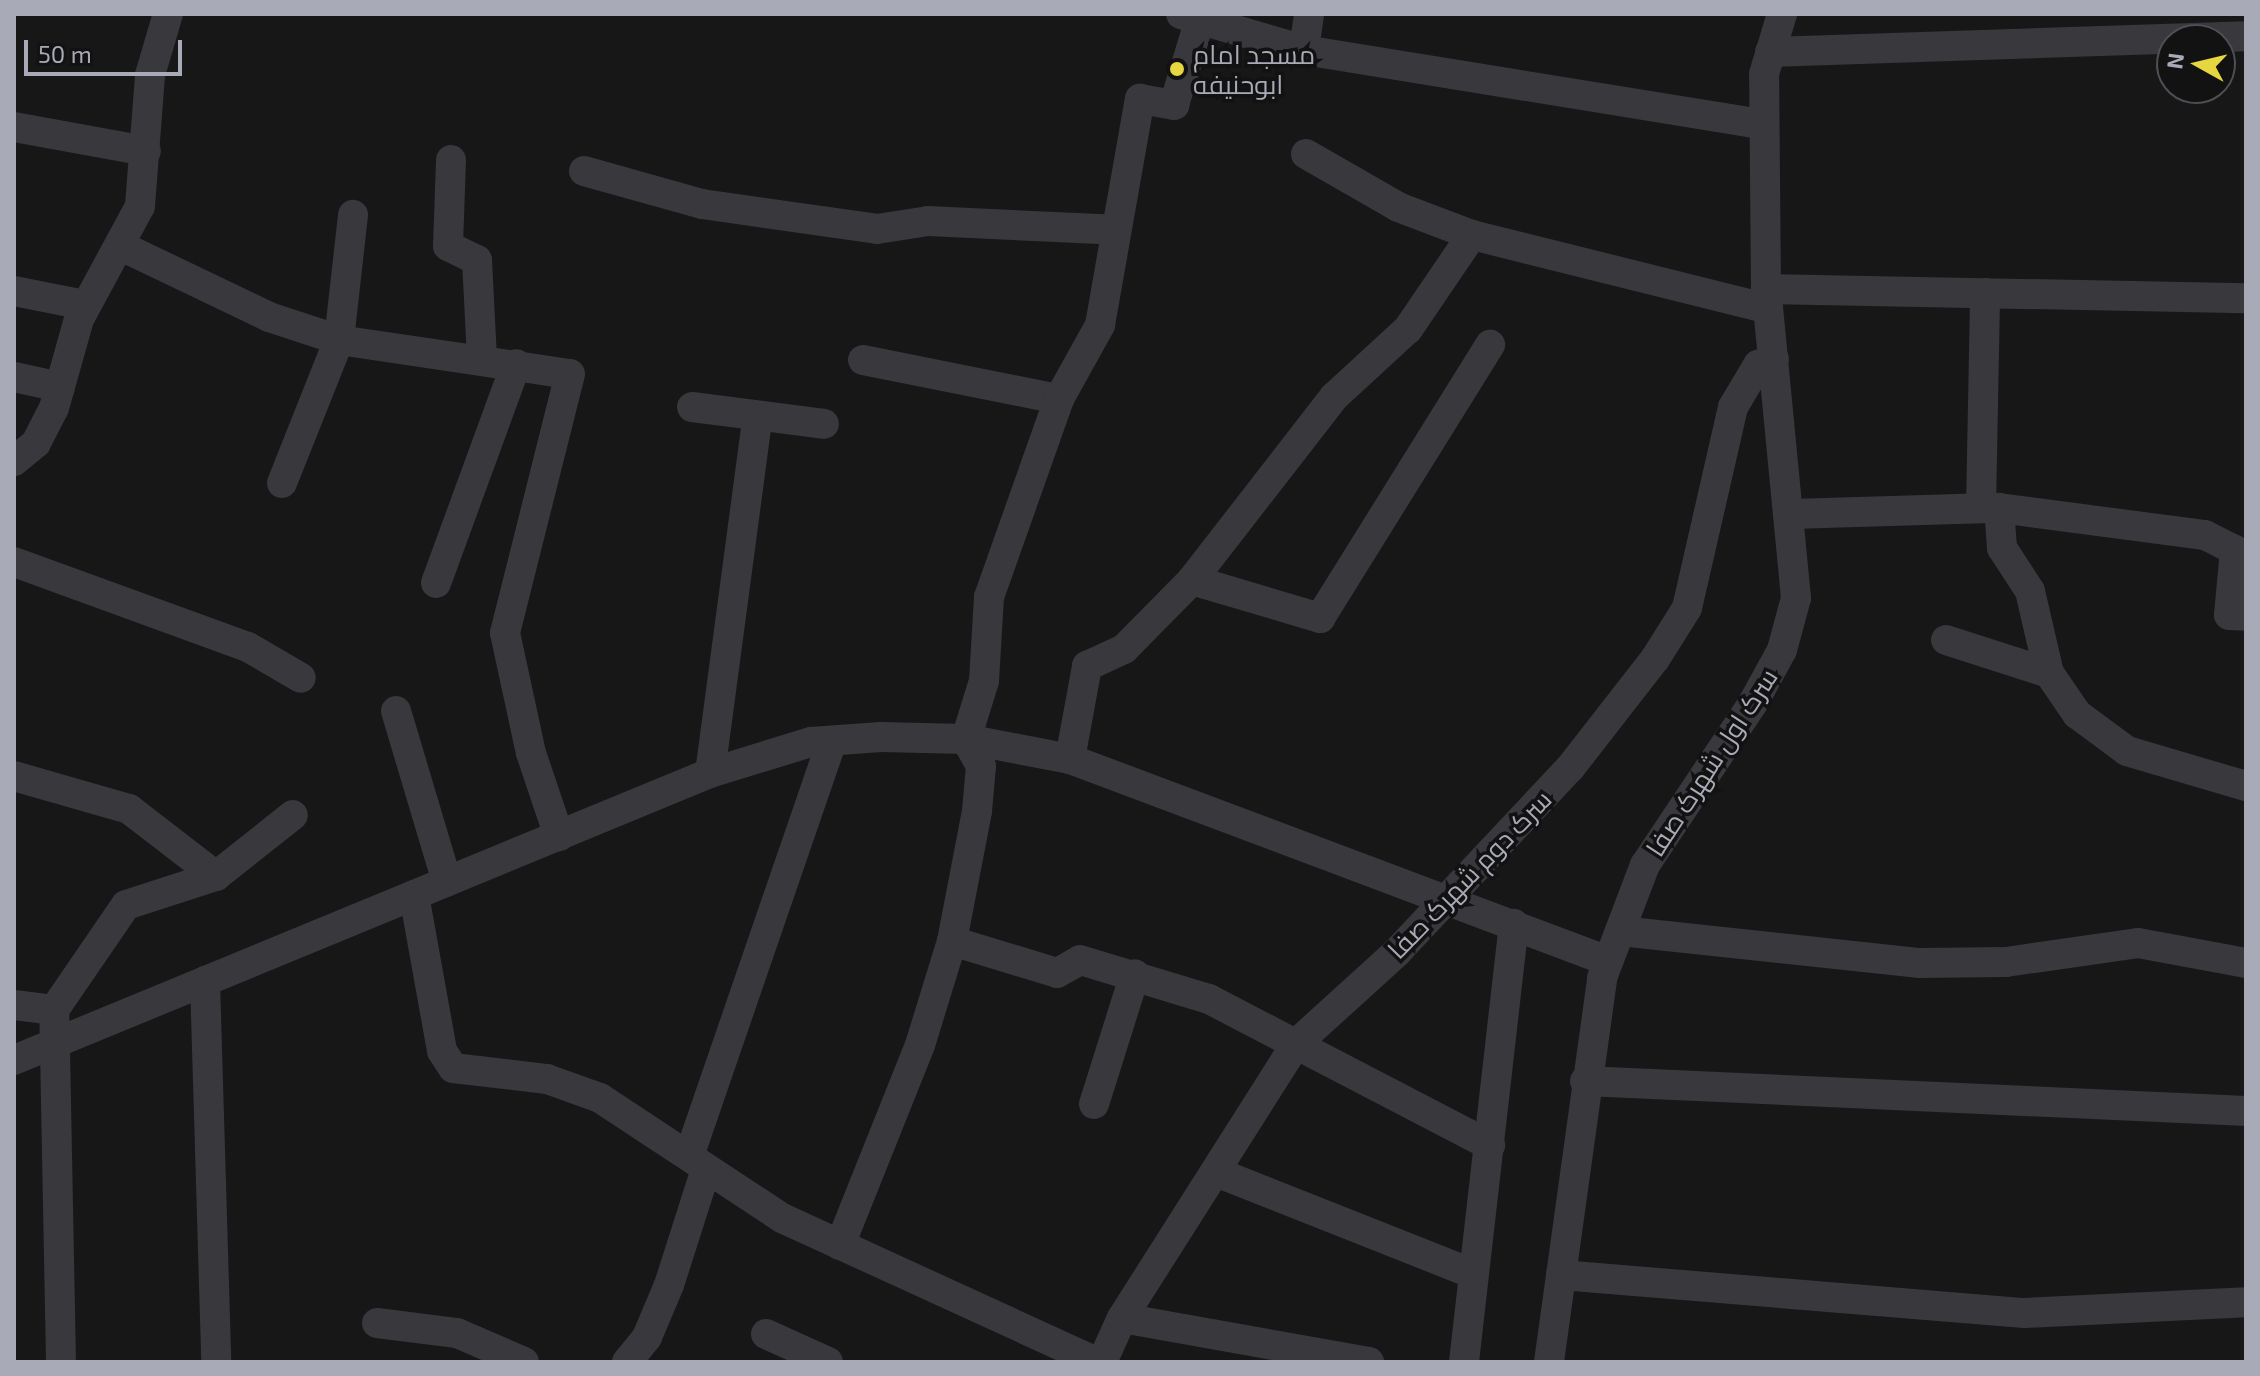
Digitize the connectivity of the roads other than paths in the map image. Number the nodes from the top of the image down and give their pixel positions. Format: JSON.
{"nodes":[{"id":1,"x":168,"y":14,"type":"edge"},
{"id":2,"x":1309,"y":14,"type":"edge"},
{"id":3,"x":1782,"y":14,"type":"edge"},
{"id":4,"x":1204,"y":18,"type":"edge"},
{"id":5,"x":2246,"y":36,"type":"edge"},
{"id":6,"x":1304,"y":50,"type":"junction"},
{"id":7,"x":1770,"y":52,"type":"junction"},
{"id":8,"x":1763,"y":124,"type":"junction"},
{"id":9,"x":14,"y":127,"type":"edge"},
{"id":10,"x":146,"y":151,"type":"junction"},
{"id":11,"x":1306,"y":154,"type":"dead end"},
{"id":12,"x":451,"y":160,"type":"dead end"},
{"id":13,"x":584,"y":171,"type":"dead end"},
{"id":14,"x":353,"y":215,"type":"dead end"},
{"id":15,"x":1116,"y":230,"type":"junction"},
{"id":16,"x":1472,"y":235,"type":"junction"},
{"id":17,"x":121,"y":246,"type":"junction"},
{"id":18,"x":14,"y":291,"type":"edge"},
{"id":19,"x":1985,"y":293,"type":"junction"},
{"id":20,"x":2246,"y":298,"type":"edge"},
{"id":21,"x":1767,"y":299,"type":"junction"},
{"id":22,"x":85,"y":305,"type":"junction"},
{"id":23,"x":339,"y":340,"type":"junction"},
{"id":24,"x":1490,"y":345,"type":"dead end"},
{"id":25,"x":482,"y":359,"type":"junction"},
{"id":26,"x":1774,"y":359,"type":"junction"},
{"id":27,"x":863,"y":360,"type":"dead end"},
{"id":28,"x":516,"y":364,"type":"junction"},
{"id":29,"x":14,"y":377,"type":"edge"},
{"id":30,"x":60,"y":387,"type":"junction"},
{"id":31,"x":1059,"y":399,"type":"junction"},
{"id":32,"x":692,"y":407,"type":"dead end"},
{"id":33,"x":757,"y":419,"type":"junction"},
{"id":34,"x":824,"y":424,"type":"dead end"},
{"id":35,"x":14,"y":461,"type":"edge"},
{"id":36,"x":282,"y":483,"type":"dead end"},
{"id":37,"x":1990,"y":508,"type":"junction"},
{"id":38,"x":1791,"y":514,"type":"junction"},
{"id":39,"x":14,"y":562,"type":"edge"},
{"id":40,"x":1192,"y":580,"type":"junction"},
{"id":41,"x":436,"y":583,"type":"dead end"},
{"id":42,"x":2246,"y":616,"type":"edge"},
{"id":43,"x":1946,"y":640,"type":"dead end"},
{"id":44,"x":2049,"y":673,"type":"junction"},
{"id":45,"x":301,"y":678,"type":"dead end"},
{"id":46,"x":396,"y":711,"type":"dead end"},
{"id":47,"x":966,"y":739,"type":"junction"},
{"id":48,"x":832,"y":741,"type":"junction"},
{"id":49,"x":1070,"y":759,"type":"junction"},
{"id":50,"x":710,"y":773,"type":"junction"},
{"id":51,"x":14,"y":776,"type":"edge"},
{"id":52,"x":2246,"y":786,"type":"edge"},
{"id":53,"x":293,"y":815,"type":"dead end"},
{"id":54,"x":559,"y":836,"type":"junction"},
{"id":55,"x":216,"y":876,"type":"junction"},
{"id":56,"x":447,"y":882,"type":"junction"},
{"id":57,"x":414,"y":895,"type":"junction"},
{"id":58,"x":1446,"y":897,"type":"junction"},
{"id":59,"x":1514,"y":924,"type":"junction"},
{"id":60,"x":1620,"y":931,"type":"junction"},
{"id":61,"x":952,"y":941,"type":"junction"},
{"id":62,"x":1608,"y":961,"type":"junction"},
{"id":63,"x":2246,"y":963,"type":"edge"},
{"id":64,"x":1135,"y":974,"type":"junction"},
{"id":65,"x":205,"y":981,"type":"junction"},
{"id":66,"x":14,"y":1005,"type":"edge"},
{"id":67,"x":54,"y":1010,"type":"junction"},
{"id":68,"x":55,"y":1043,"type":"junction"},
{"id":69,"x":1296,"y":1044,"type":"junction"},
{"id":70,"x":14,"y":1060,"type":"edge"},
{"id":71,"x":1585,"y":1081,"type":"junction"},
{"id":72,"x":1094,"y":1104,"type":"dead end"},
{"id":73,"x":2246,"y":1111,"type":"edge"},
{"id":74,"x":1490,"y":1145,"type":"junction"},
{"id":75,"x":698,"y":1163,"type":"junction"},
{"id":76,"x":1216,"y":1172,"type":"junction"},
{"id":77,"x":840,"y":1245,"type":"junction"},
{"id":78,"x":1474,"y":1274,"type":"junction"},
{"id":79,"x":1561,"y":1275,"type":"junction"},
{"id":80,"x":2246,"y":1302,"type":"edge"},
{"id":81,"x":1122,"y":1318,"type":"junction"},
{"id":82,"x":377,"y":1323,"type":"dead end"},
{"id":83,"x":766,"y":1334,"type":"dead end"},
{"id":84,"x":61,"y":1362,"type":"edge"},
{"id":85,"x":216,"y":1362,"type":"edge"},
{"id":86,"x":524,"y":1362,"type":"edge"},
{"id":87,"x":627,"y":1362,"type":"edge"},
{"id":88,"x":828,"y":1362,"type":"edge"},
{"id":89,"x":1096,"y":1362,"type":"edge"},
{"id":90,"x":1102,"y":1362,"type":"edge"},
{"id":91,"x":1369,"y":1362,"type":"edge"},
{"id":92,"x":1464,"y":1362,"type":"edge"},
{"id":93,"x":1549,"y":1362,"type":"edge"}],
"edges":[{"from":1,"to":10,"type":"street"},
{"from":2,"to":6,"type":"street"},
{"from":3,"to":7,"type":"street","name":"سرک اول شهرک صفا"},
{"from":4,"to":6,"type":"street"},
{"from":4,"to":15,"type":"street"},
{"from":5,"to":7,"type":"street"},
{"from":6,"to":8,"type":"street"},
{"from":7,"to":8,"type":"street","name":"سرک اول شهرک صفا"},
{"from":8,"to":21,"type":"street","name":"سرک اول شهرک صفا"},
{"from":9,"to":10,"type":"street"},
{"from":10,"to":17,"type":"street"},
{"from":11,"to":16,"type":"street"},
{"from":12,"to":25,"type":"street"},
{"from":13,"to":15,"type":"street"},
{"from":14,"to":23,"type":"street"},
{"from":15,"to":31,"type":"street"},
{"from":16,"to":21,"type":"street"},
{"from":16,"to":40,"type":"street"},
{"from":17,"to":22,"type":"street"},
{"from":17,"to":23,"type":"street"},
{"from":18,"to":22,"type":"street"},
{"from":19,"to":20,"type":"street"},
{"from":19,"to":21,"type":"street"},
{"from":19,"to":37,"type":"street"},
{"from":21,"to":26,"type":"street","name":"سرک اول شهرک صفا"},
{"from":22,"to":30,"type":"street"},
{"from":23,"to":25,"type":"street"},
{"from":23,"to":36,"type":"street"},
{"from":24,"to":40,"type":"street"},
{"from":25,"to":28,"type":"street"},
{"from":26,"to":38,"type":"street","name":"سرک اول شهرک صفا"},
{"from":26,"to":58,"type":"street","name":"سرک دوم شهرک صفا"},
{"from":27,"to":31,"type":"street"},
{"from":28,"to":41,"type":"street"},
{"from":28,"to":54,"type":"street"},
{"from":29,"to":30,"type":"street"},
{"from":30,"to":35,"type":"street"},
{"from":31,"to":47,"type":"street"},
{"from":32,"to":33,"type":"street"},
{"from":33,"to":34,"type":"street"},
{"from":33,"to":50,"type":"street"},
{"from":37,"to":38,"type":"street"},
{"from":37,"to":42,"type":"street"},
{"from":37,"to":44,"type":"street"},
{"from":38,"to":60,"type":"street","name":"سرک اول شهرک صفا"},
{"from":39,"to":45,"type":"street"},
{"from":40,"to":49,"type":"street"},
{"from":43,"to":44,"type":"street"},
{"from":44,"to":52,"type":"street"},
{"from":46,"to":56,"type":"street"},
{"from":47,"to":48,"type":"street"},
{"from":47,"to":49,"type":"street"},
{"from":47,"to":61,"type":"street"},
{"from":48,"to":50,"type":"street"},
{"from":48,"to":75,"type":"street"},
{"from":49,"to":58,"type":"street"},
{"from":50,"to":54,"type":"street"},
{"from":51,"to":55,"type":"street"},
{"from":53,"to":55,"type":"street"},
{"from":54,"to":56,"type":"street"},
{"from":55,"to":67,"type":"street"},
{"from":56,"to":57,"type":"street"},
{"from":57,"to":65,"type":"street"},
{"from":57,"to":75,"type":"street"},
{"from":58,"to":59,"type":"street"},
{"from":58,"to":69,"type":"street","name":"سرک دوم شهرک صفا"},
{"from":59,"to":62,"type":"street"},
{"from":59,"to":74,"type":"street"},
{"from":60,"to":62,"type":"street","name":"سرک اول شهرک صفا"},
{"from":60,"to":63,"type":"street"},
{"from":61,"to":64,"type":"street"},
{"from":61,"to":77,"type":"street"},
{"from":62,"to":71,"type":"street","name":"سرک اول شهرک صفا"},
{"from":64,"to":69,"type":"street"},
{"from":64,"to":72,"type":"street"},
{"from":65,"to":68,"type":"street"},
{"from":65,"to":85,"type":"street"},
{"from":66,"to":67,"type":"street"},
{"from":67,"to":68,"type":"street"},
{"from":68,"to":70,"type":"street"},
{"from":68,"to":84,"type":"street"},
{"from":69,"to":74,"type":"street"},
{"from":69,"to":76,"type":"street","name":"سرک دوم شهرک صفا"},
{"from":71,"to":73,"type":"street"},
{"from":71,"to":79,"type":"street","name":"سرک اول شهرک صفا"},
{"from":74,"to":78,"type":"street"},
{"from":75,"to":77,"type":"street"},
{"from":75,"to":87,"type":"street"},
{"from":76,"to":78,"type":"street"},
{"from":76,"to":81,"type":"street","name":"سرک دوم شهرک صفا"},
{"from":77,"to":89,"type":"street"},
{"from":78,"to":92,"type":"street"},
{"from":79,"to":80,"type":"street"},
{"from":79,"to":93,"type":"street","name":"سرک اول شهرک صفا"},
{"from":81,"to":90,"type":"street","name":"سرک دوم شهرک صفا"},
{"from":81,"to":91,"type":"street"},
{"from":82,"to":86,"type":"street"},
{"from":83,"to":88,"type":"street"}]}
